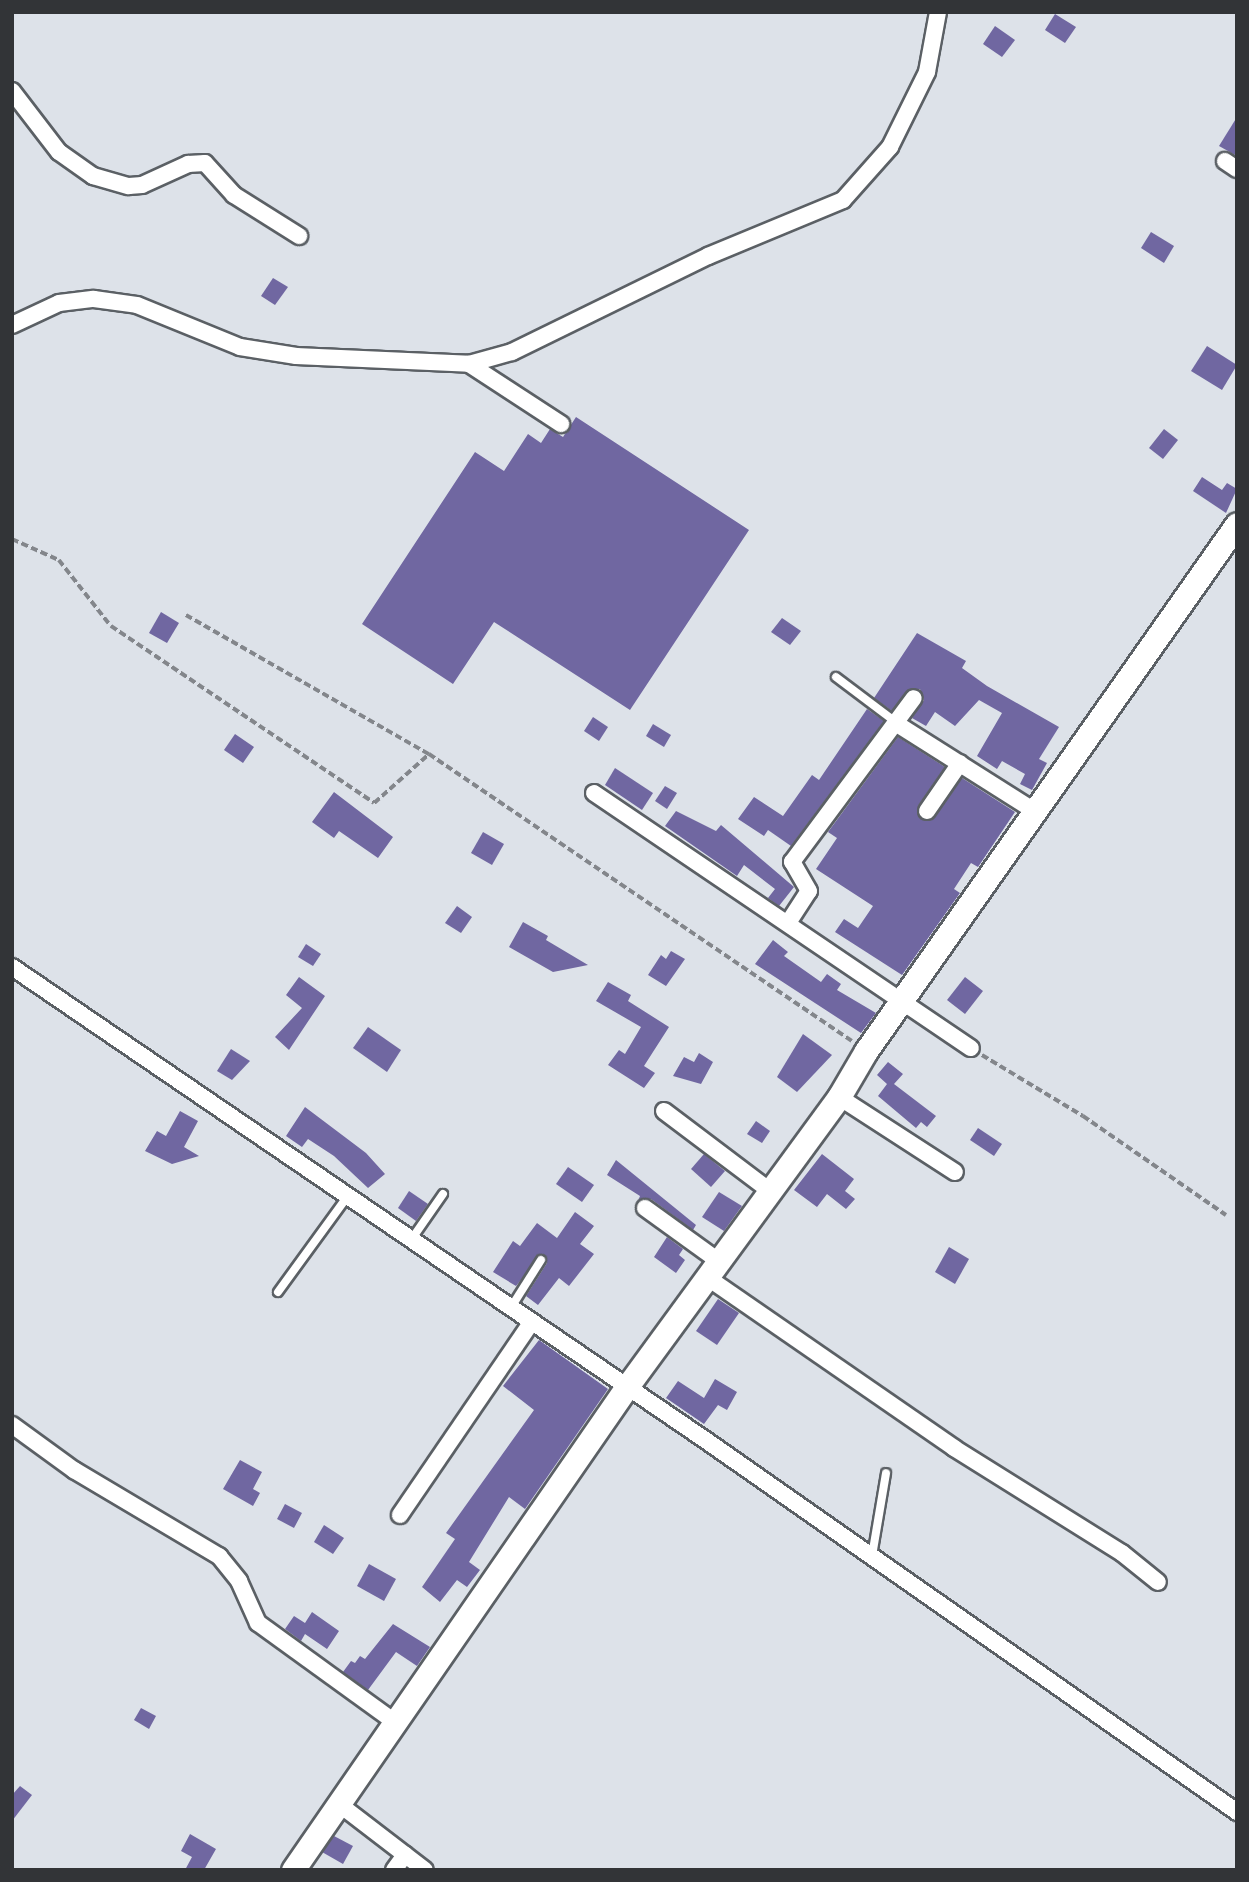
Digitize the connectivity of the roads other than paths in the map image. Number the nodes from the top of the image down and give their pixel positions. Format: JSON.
{"nodes":[{"id":1,"x":938,"y":12,"type":"edge"},
{"id":2,"x":12,"y":90,"type":"edge"},
{"id":3,"x":299,"y":236,"type":"dead end"},
{"id":4,"x":12,"y":325,"type":"edge"},
{"id":5,"x":469,"y":364,"type":"junction"},
{"id":6,"x":561,"y":424,"type":"dead end"},
{"id":7,"x":1237,"y":524,"type":"edge"},
{"id":8,"x":835,"y":677,"type":"dead end"},
{"id":9,"x":914,"y":698,"type":"dead end"},
{"id":10,"x":897,"y":724,"type":"junction"},
{"id":11,"x":960,"y":763,"type":"junction"},
{"id":12,"x":594,"y":793,"type":"dead end"},
{"id":13,"x":927,"y":811,"type":"dead end"},
{"id":14,"x":1036,"y":812,"type":"junction"},
{"id":15,"x":788,"y":923,"type":"junction"},
{"id":16,"x":12,"y":967,"type":"edge"},
{"id":17,"x":903,"y":999,"type":"junction"},
{"id":18,"x":971,"y":1048,"type":"road end"},
{"id":19,"x":839,"y":1097,"type":"junction"},
{"id":20,"x":664,"y":1111,"type":"dead end"},
{"id":21,"x":955,"y":1172,"type":"dead end"},
{"id":22,"x":770,"y":1191,"type":"junction"},
{"id":23,"x":443,"y":1194,"type":"dead end"},
{"id":24,"x":347,"y":1197,"type":"junction"},
{"id":25,"x":645,"y":1208,"type":"dead end"},
{"id":26,"x":411,"y":1240,"type":"junction"},
{"id":27,"x":541,"y":1260,"type":"dead end"},
{"id":28,"x":714,"y":1270,"type":"junction"},
{"id":29,"x":278,"y":1292,"type":"dead end"},
{"id":30,"x":510,"y":1309,"type":"junction"},
{"id":31,"x":531,"y":1323,"type":"junction"},
{"id":32,"x":626,"y":1388,"type":"junction"},
{"id":33,"x":12,"y":1425,"type":"edge"},
{"id":34,"x":886,"y":1473,"type":"dead end"},
{"id":35,"x":400,"y":1515,"type":"dead end"},
{"id":36,"x":872,"y":1556,"type":"junction"},
{"id":37,"x":1158,"y":1582,"type":"dead end"},
{"id":38,"x":396,"y":1723,"type":"junction"},
{"id":39,"x":340,"y":1804,"type":"junction"},
{"id":40,"x":1237,"y":1812,"type":"edge"},
{"id":41,"x":405,"y":1854,"type":"junction"},
{"id":42,"x":293,"y":1870,"type":"edge"},
{"id":43,"x":394,"y":1870,"type":"edge"},
{"id":44,"x":425,"y":1870,"type":"edge"}],
"edges":[{"from":1,"to":5,"type":"street"},
{"from":2,"to":3,"type":"street"},
{"from":4,"to":5,"type":"street"},
{"from":5,"to":6,"type":"street"},
{"from":7,"to":14,"type":"street"},
{"from":8,"to":10,"type":"lane"},
{"from":9,"to":10,"type":"street"},
{"from":10,"to":11,"type":"street"},
{"from":10,"to":15,"type":"street"},
{"from":11,"to":13,"type":"street"},
{"from":11,"to":14,"type":"street"},
{"from":12,"to":15,"type":"street"},
{"from":14,"to":17,"type":"street"},
{"from":15,"to":17,"type":"street"},
{"from":16,"to":24,"type":"street"},
{"from":17,"to":18,"type":"street"},
{"from":17,"to":19,"type":"street"},
{"from":19,"to":21,"type":"street"},
{"from":19,"to":22,"type":"street"},
{"from":20,"to":22,"type":"street"},
{"from":22,"to":28,"type":"street"},
{"from":23,"to":26,"type":"lane"},
{"from":24,"to":26,"type":"street"},
{"from":24,"to":29,"type":"lane"},
{"from":25,"to":28,"type":"street"},
{"from":26,"to":30,"type":"street"},
{"from":27,"to":30,"type":"lane"},
{"from":28,"to":32,"type":"street"},
{"from":28,"to":37,"type":"street"},
{"from":30,"to":31,"type":"street"},
{"from":31,"to":32,"type":"street"},
{"from":31,"to":35,"type":"street"},
{"from":32,"to":36,"type":"street"},
{"from":32,"to":38,"type":"street"},
{"from":33,"to":38,"type":"street"},
{"from":34,"to":36,"type":"lane"},
{"from":36,"to":40,"type":"street"},
{"from":38,"to":39,"type":"street"},
{"from":39,"to":41,"type":"street"},
{"from":39,"to":42,"type":"street"},
{"from":41,"to":43,"type":"street"},
{"from":41,"to":44,"type":"street"}]}
